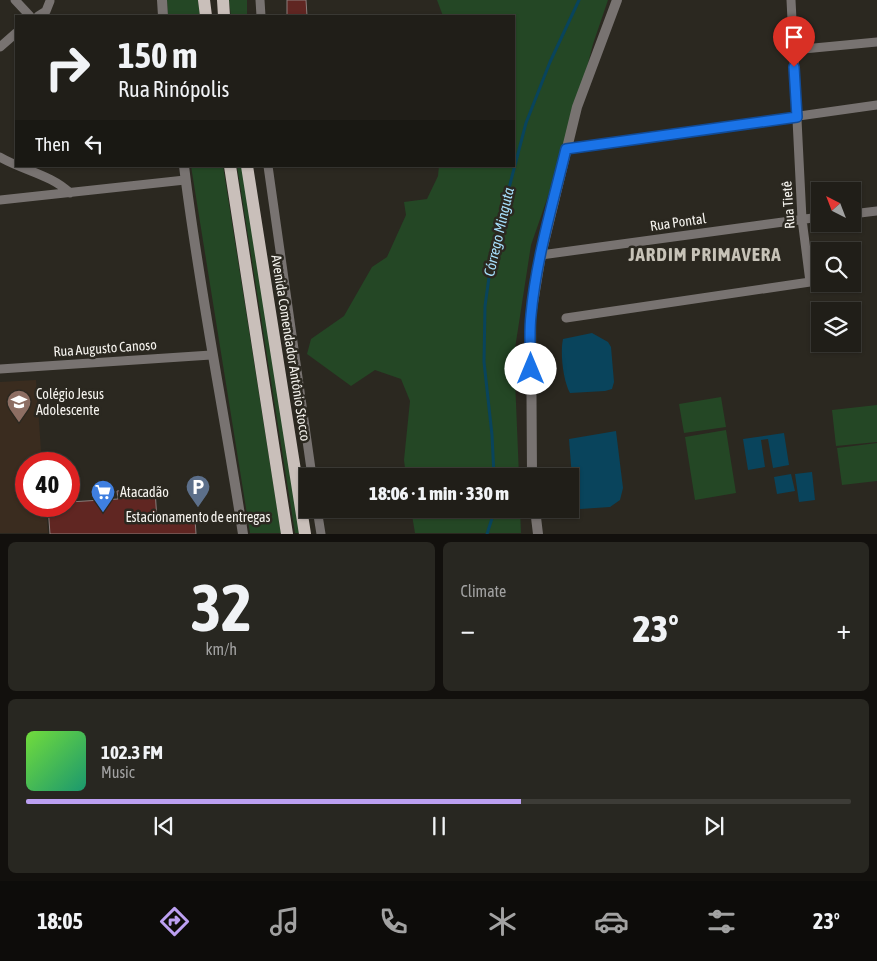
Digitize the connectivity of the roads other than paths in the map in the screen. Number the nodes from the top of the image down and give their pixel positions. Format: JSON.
{"nodes":[{"id":1,"x":15,"y":0,"type":"edge"},
{"id":2,"x":50,"y":0,"type":"edge"},
{"id":3,"x":162,"y":0,"type":"edge"},
{"id":4,"x":204,"y":0,"type":"edge"},
{"id":5,"x":222,"y":0,"type":"edge"},
{"id":6,"x":260,"y":0,"type":"edge"},
{"id":7,"x":617,"y":0,"type":"edge"},
{"id":8,"x":791,"y":0,"type":"edge"},
{"id":9,"x":29,"y":15,"type":"edge"},
{"id":10,"x":40,"y":15,"type":"edge"},
{"id":11,"x":51,"y":15,"type":"edge"},
{"id":12,"x":163,"y":15,"type":"edge"},
{"id":13,"x":206,"y":15,"type":"edge"},
{"id":14,"x":224,"y":15,"type":"edge"},
{"id":15,"x":261,"y":15,"type":"edge"},
{"id":16,"x":15,"y":34,"type":"edge"},
{"id":17,"x":877,"y":42,"type":"edge"},
{"id":18,"x":0,"y":47,"type":"edge"},
{"id":19,"x":793,"y":50,"type":"junction"},
{"id":20,"x":877,"y":105,"type":"edge"},
{"id":21,"x":797,"y":117,"type":"junction"},
{"id":22,"x":566,"y":149,"type":"junction"},
{"id":23,"x":0,"y":157,"type":"edge"},
{"id":24,"x":15,"y":166,"type":"edge"},
{"id":25,"x":16,"y":167,"type":"edge"},
{"id":26,"x":184,"y":167,"type":"edge"},
{"id":27,"x":230,"y":167,"type":"edge"},
{"id":28,"x":247,"y":167,"type":"edge"},
{"id":29,"x":268,"y":167,"type":"edge"},
{"id":30,"x":185,"y":180,"type":"junction"},
{"id":31,"x":70,"y":193,"type":"junction"},
{"id":32,"x":0,"y":200,"type":"edge"},
{"id":33,"x":877,"y":211,"type":"edge"},
{"id":34,"x":861,"y":213,"type":"edge"},
{"id":35,"x":811,"y":218,"type":"edge"},
{"id":36,"x":802,"y":219,"type":"junction"},
{"id":37,"x":541,"y":255,"type":"junction"},
{"id":38,"x":566,"y":318,"type":"dead end"},
{"id":39,"x":212,"y":356,"type":"junction"},
{"id":40,"x":0,"y":369,"type":"edge"},
{"id":41,"x":311,"y":468,"type":"edge"},
{"id":42,"x":532,"y":468,"type":"edge"},
{"id":43,"x":318,"y":518,"type":"edge"},
{"id":44,"x":536,"y":518,"type":"edge"},
{"id":45,"x":243,"y":534,"type":"edge"},
{"id":46,"x":286,"y":534,"type":"edge"},
{"id":47,"x":305,"y":534,"type":"edge"},
{"id":48,"x":320,"y":534,"type":"edge"},
{"id":49,"x":538,"y":534,"type":"edge"}],
"edges":[{"from":1,"to":9,"type":"street"},
{"from":2,"to":10,"type":"street"},
{"from":2,"to":11,"type":"street"},
{"from":3,"to":12,"type":"street"},
{"from":4,"to":13,"type":"main road"},
{"from":5,"to":14,"type":"main road"},
{"from":6,"to":15,"type":"street"},
{"from":7,"to":22,"type":"street"},
{"from":8,"to":19,"type":"street","name":"Rua Tietê"},
{"from":16,"to":18,"type":"street"},
{"from":17,"to":19,"type":"street"},
{"from":19,"to":21,"type":"street","name":"Rua Tietê"},
{"from":20,"to":21,"type":"street"},
{"from":21,"to":22,"type":"street"},
{"from":21,"to":36,"type":"street","name":"Rua Tietê"},
{"from":22,"to":37,"type":"street"},
{"from":23,"to":24,"type":"street"},
{"from":25,"to":31,"type":"street"},
{"from":26,"to":30,"type":"street"},
{"from":27,"to":46,"type":"main road"},
{"from":28,"to":47,"type":"main road","name":"Avenida Comendador Antônio Stocco"},
{"from":29,"to":41,"type":"street"},
{"from":30,"to":31,"type":"street"},
{"from":30,"to":39,"type":"street"},
{"from":31,"to":32,"type":"street"},
{"from":33,"to":34,"type":"street"},
{"from":35,"to":36,"type":"street","name":"Rua Pontal"},
{"from":36,"to":37,"type":"street","name":"Rua Pontal"},
{"from":36,"to":38,"type":"street","name":"Rua Tietê"},
{"from":37,"to":42,"type":"street"},
{"from":39,"to":40,"type":"street","name":"Rua Augusto Canoso"},
{"from":39,"to":45,"type":"street"},
{"from":43,"to":48,"type":"street"},
{"from":44,"to":49,"type":"street"}]}
